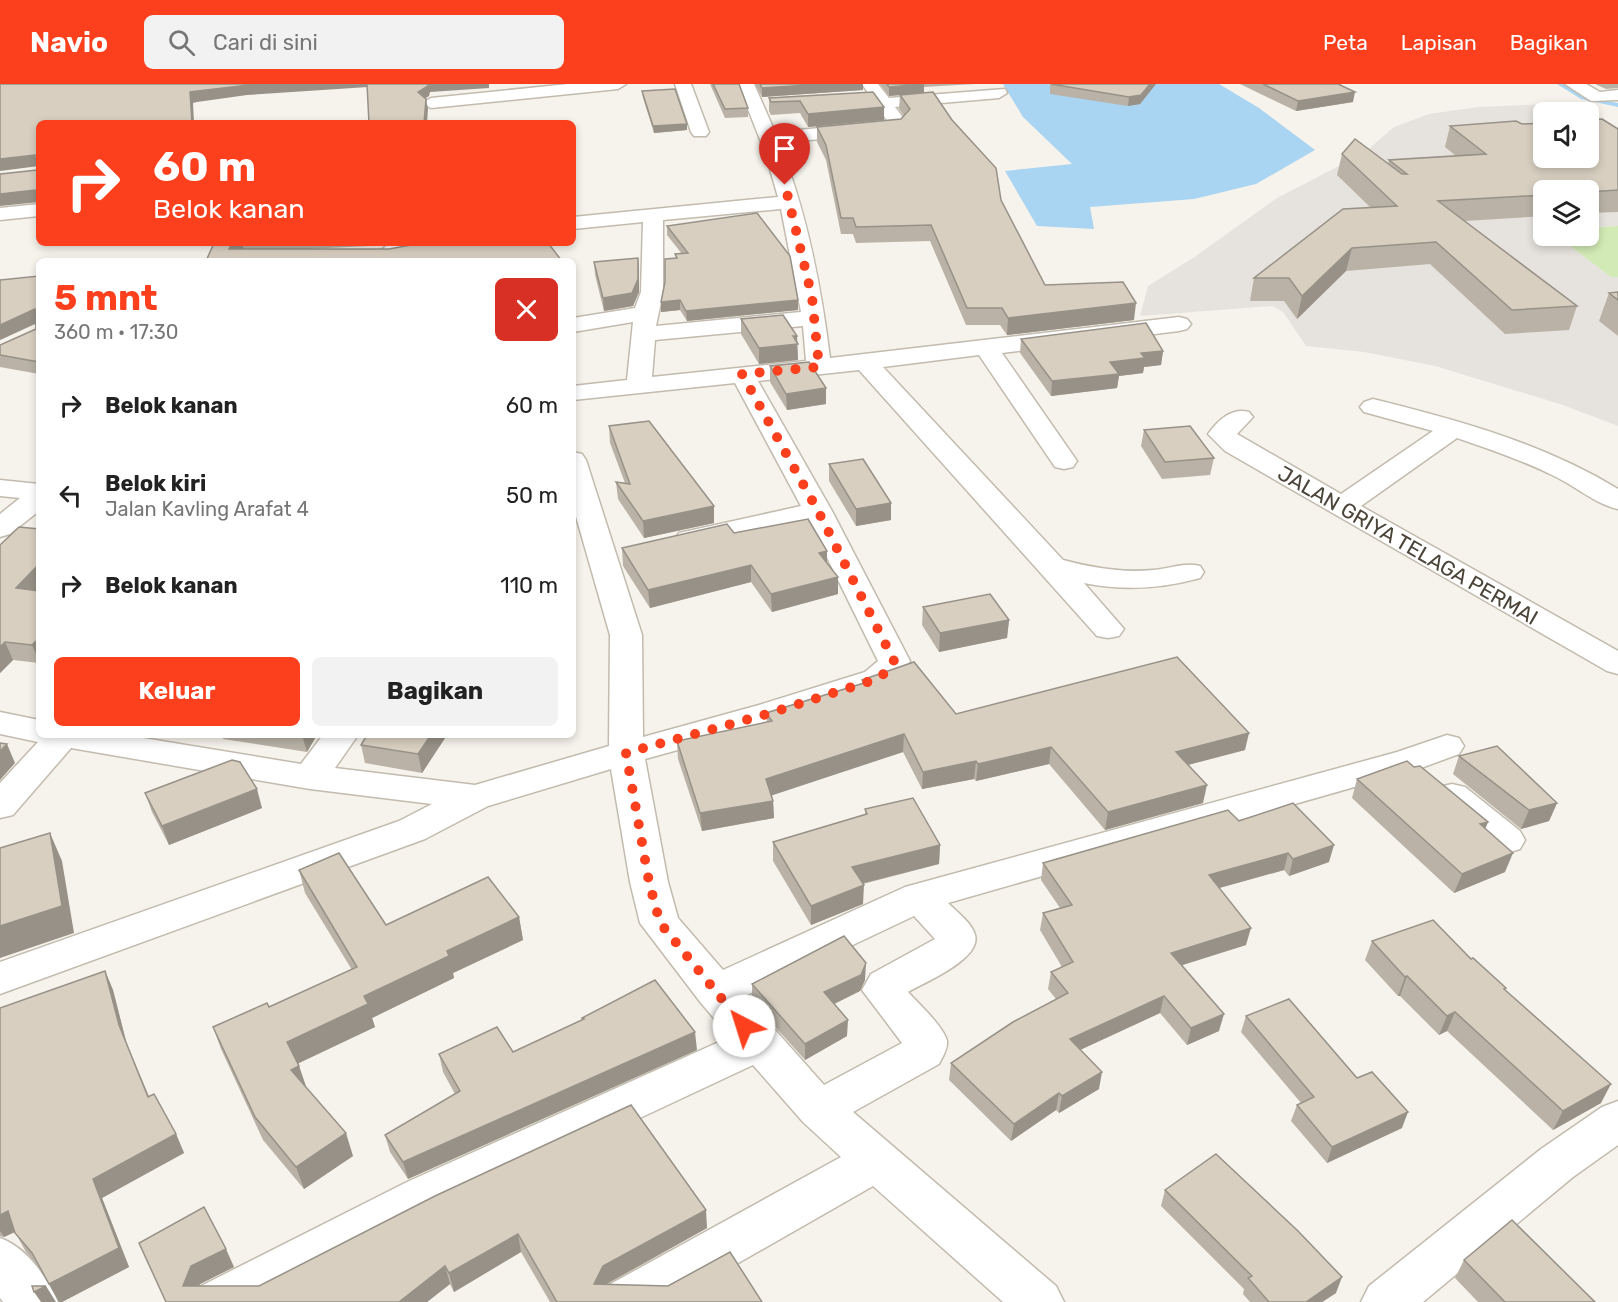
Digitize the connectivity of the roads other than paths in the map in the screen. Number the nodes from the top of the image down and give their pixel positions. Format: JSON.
{"nodes":[{"id":1,"x":429,"y":84,"type":"edge"},
{"id":2,"x":618,"y":84,"type":"edge"},
{"id":3,"x":683,"y":84,"type":"edge"},
{"id":4,"x":746,"y":84,"type":"edge"},
{"id":5,"x":1573,"y":84,"type":"edge"},
{"id":6,"x":999,"y":93,"type":"dead end"},
{"id":7,"x":874,"y":95,"type":"edge"},
{"id":8,"x":1618,"y":95,"type":"edge"},
{"id":9,"x":431,"y":103,"type":"junction"},
{"id":10,"x":777,"y":104,"type":"edge"},
{"id":11,"x":756,"y":105,"type":"junction"},
{"id":12,"x":431,"y":120,"type":"edge"},
{"id":13,"x":700,"y":132,"type":"dead end"},
{"id":14,"x":903,"y":143,"type":"edge"},
{"id":15,"x":772,"y":145,"type":"junction"},
{"id":16,"x":790,"y":202,"type":"junction"},
{"id":17,"x":36,"y":210,"type":"edge"},
{"id":18,"x":0,"y":214,"type":"edge"},
{"id":19,"x":653,"y":215,"type":"junction"},
{"id":20,"x":576,"y":224,"type":"edge"},
{"id":21,"x":399,"y":251,"type":"edge"},
{"id":22,"x":358,"y":254,"type":"edge"},
{"id":23,"x":814,"y":318,"type":"junction"},
{"id":24,"x":644,"y":323,"type":"junction"},
{"id":25,"x":1179,"y":324,"type":"dead end"},
{"id":26,"x":576,"y":325,"type":"edge"},
{"id":27,"x":985,"y":346,"type":"junction"},
{"id":28,"x":865,"y":363,"type":"junction"},
{"id":29,"x":819,"y":367,"type":"junction"},
{"id":30,"x":742,"y":374,"type":"junction"},
{"id":31,"x":639,"y":384,"type":"junction"},
{"id":32,"x":576,"y":393,"type":"edge"},
{"id":33,"x":1373,"y":408,"type":"dead end"},
{"id":34,"x":1240,"y":417,"type":"dead end"},
{"id":35,"x":1453,"y":429,"type":"junction"},
{"id":36,"x":1064,"y":461,"type":"dead end"},
{"id":37,"x":576,"y":467,"type":"edge"},
{"id":38,"x":0,"y":488,"type":"edge"},
{"id":39,"x":36,"y":492,"type":"edge"},
{"id":40,"x":36,"y":499,"type":"edge"},
{"id":41,"x":1618,"y":501,"type":"edge"},
{"id":42,"x":1341,"y":507,"type":"junction"},
{"id":43,"x":818,"y":511,"type":"junction"},
{"id":44,"x":0,"y":528,"type":"edge"},
{"id":45,"x":659,"y":546,"type":"edge"},
{"id":46,"x":1053,"y":566,"type":"junction"},
{"id":47,"x":1189,"y":572,"type":"dead end"},
{"id":48,"x":1108,"y":629,"type":"dead end"},
{"id":49,"x":1617,"y":663,"type":"edge"},
{"id":50,"x":0,"y":723,"type":"edge"},
{"id":51,"x":36,"y":730,"type":"edge"},
{"id":52,"x":53,"y":738,"type":"edge"},
{"id":53,"x":80,"y":738,"type":"edge"},
{"id":54,"x":339,"y":738,"type":"edge"},
{"id":55,"x":1447,"y":746,"type":"dead end"},
{"id":56,"x":626,"y":753,"type":"junction"},
{"id":57,"x":1409,"y":760,"type":"junction"},
{"id":58,"x":310,"y":777,"type":"junction"},
{"id":59,"x":475,"y":797,"type":"junction"},
{"id":60,"x":0,"y":806,"type":"edge"},
{"id":61,"x":1507,"y":840,"type":"dead end"},
{"id":62,"x":919,"y":897,"type":"junction"},
{"id":63,"x":0,"y":978,"type":"edge"},
{"id":64,"x":715,"y":992,"type":"junction"},
{"id":65,"x":759,"y":1043,"type":"junction"},
{"id":66,"x":819,"y":1109,"type":"junction"},
{"id":67,"x":1618,"y":1120,"type":"edge"},
{"id":68,"x":876,"y":1161,"type":"junction"},
{"id":69,"x":0,"y":1260,"type":"edge"},
{"id":70,"x":33,"y":1302,"type":"edge"},
{"id":71,"x":218,"y":1302,"type":"edge"},
{"id":72,"x":624,"y":1302,"type":"edge"},
{"id":73,"x":1039,"y":1302,"type":"edge"},
{"id":74,"x":1386,"y":1302,"type":"edge"}],
"edges":[{"from":1,"to":9,"type":"street"},
{"from":2,"to":9,"type":"street"},
{"from":3,"to":13,"type":"street"},
{"from":4,"to":11,"type":"street"},
{"from":5,"to":8,"type":"street"},
{"from":6,"to":7,"type":"street"},
{"from":7,"to":15,"type":"street"},
{"from":9,"to":12,"type":"street"},
{"from":10,"to":11,"type":"street"},
{"from":11,"to":15,"type":"street"},
{"from":14,"to":15,"type":"street"},
{"from":15,"to":16,"type":"street"},
{"from":16,"to":19,"type":"street"},
{"from":16,"to":23,"type":"street"},
{"from":17,"to":18,"type":"street"},
{"from":19,"to":20,"type":"street"},
{"from":19,"to":24,"type":"street"},
{"from":21,"to":22,"type":"street"},
{"from":23,"to":24,"type":"street"},
{"from":23,"to":29,"type":"street"},
{"from":24,"to":26,"type":"street"},
{"from":24,"to":31,"type":"street"},
{"from":25,"to":27,"type":"street"},
{"from":27,"to":28,"type":"street"},
{"from":27,"to":36,"type":"street"},
{"from":28,"to":29,"type":"street"},
{"from":28,"to":46,"type":"street"},
{"from":29,"to":30,"type":"street"},
{"from":30,"to":31,"type":"street"},
{"from":30,"to":43,"type":"street"},
{"from":31,"to":32,"type":"street"},
{"from":33,"to":35,"type":"street"},
{"from":34,"to":42,"type":"street","name":"JALAN GRIYA TELAGA PERMAI"},
{"from":35,"to":41,"type":"street"},
{"from":35,"to":42,"type":"street"},
{"from":37,"to":56,"type":"street"},
{"from":38,"to":39,"type":"street"},
{"from":40,"to":44,"type":"street"},
{"from":42,"to":49,"type":"street","name":"JALAN GRIYA TELAGA PERMAI"},
{"from":43,"to":45,"type":"street"},
{"from":43,"to":56,"type":"street"},
{"from":46,"to":47,"type":"street"},
{"from":46,"to":48,"type":"street"},
{"from":50,"to":51,"type":"street"},
{"from":52,"to":60,"type":"street"},
{"from":53,"to":58,"type":"street"},
{"from":54,"to":58,"type":"street"},
{"from":55,"to":57,"type":"street"},
{"from":56,"to":59,"type":"street"},
{"from":56,"to":64,"type":"street"},
{"from":57,"to":61,"type":"street"},
{"from":57,"to":62,"type":"street"},
{"from":58,"to":59,"type":"street"},
{"from":59,"to":63,"type":"street"},
{"from":62,"to":64,"type":"street"},
{"from":62,"to":66,"type":"street"},
{"from":64,"to":65,"type":"street"},
{"from":65,"to":66,"type":"street"},
{"from":65,"to":71,"type":"street"},
{"from":66,"to":68,"type":"street"},
{"from":67,"to":74,"type":"street"},
{"from":68,"to":72,"type":"street"},
{"from":68,"to":73,"type":"street"},
{"from":69,"to":70,"type":"street"}]}
